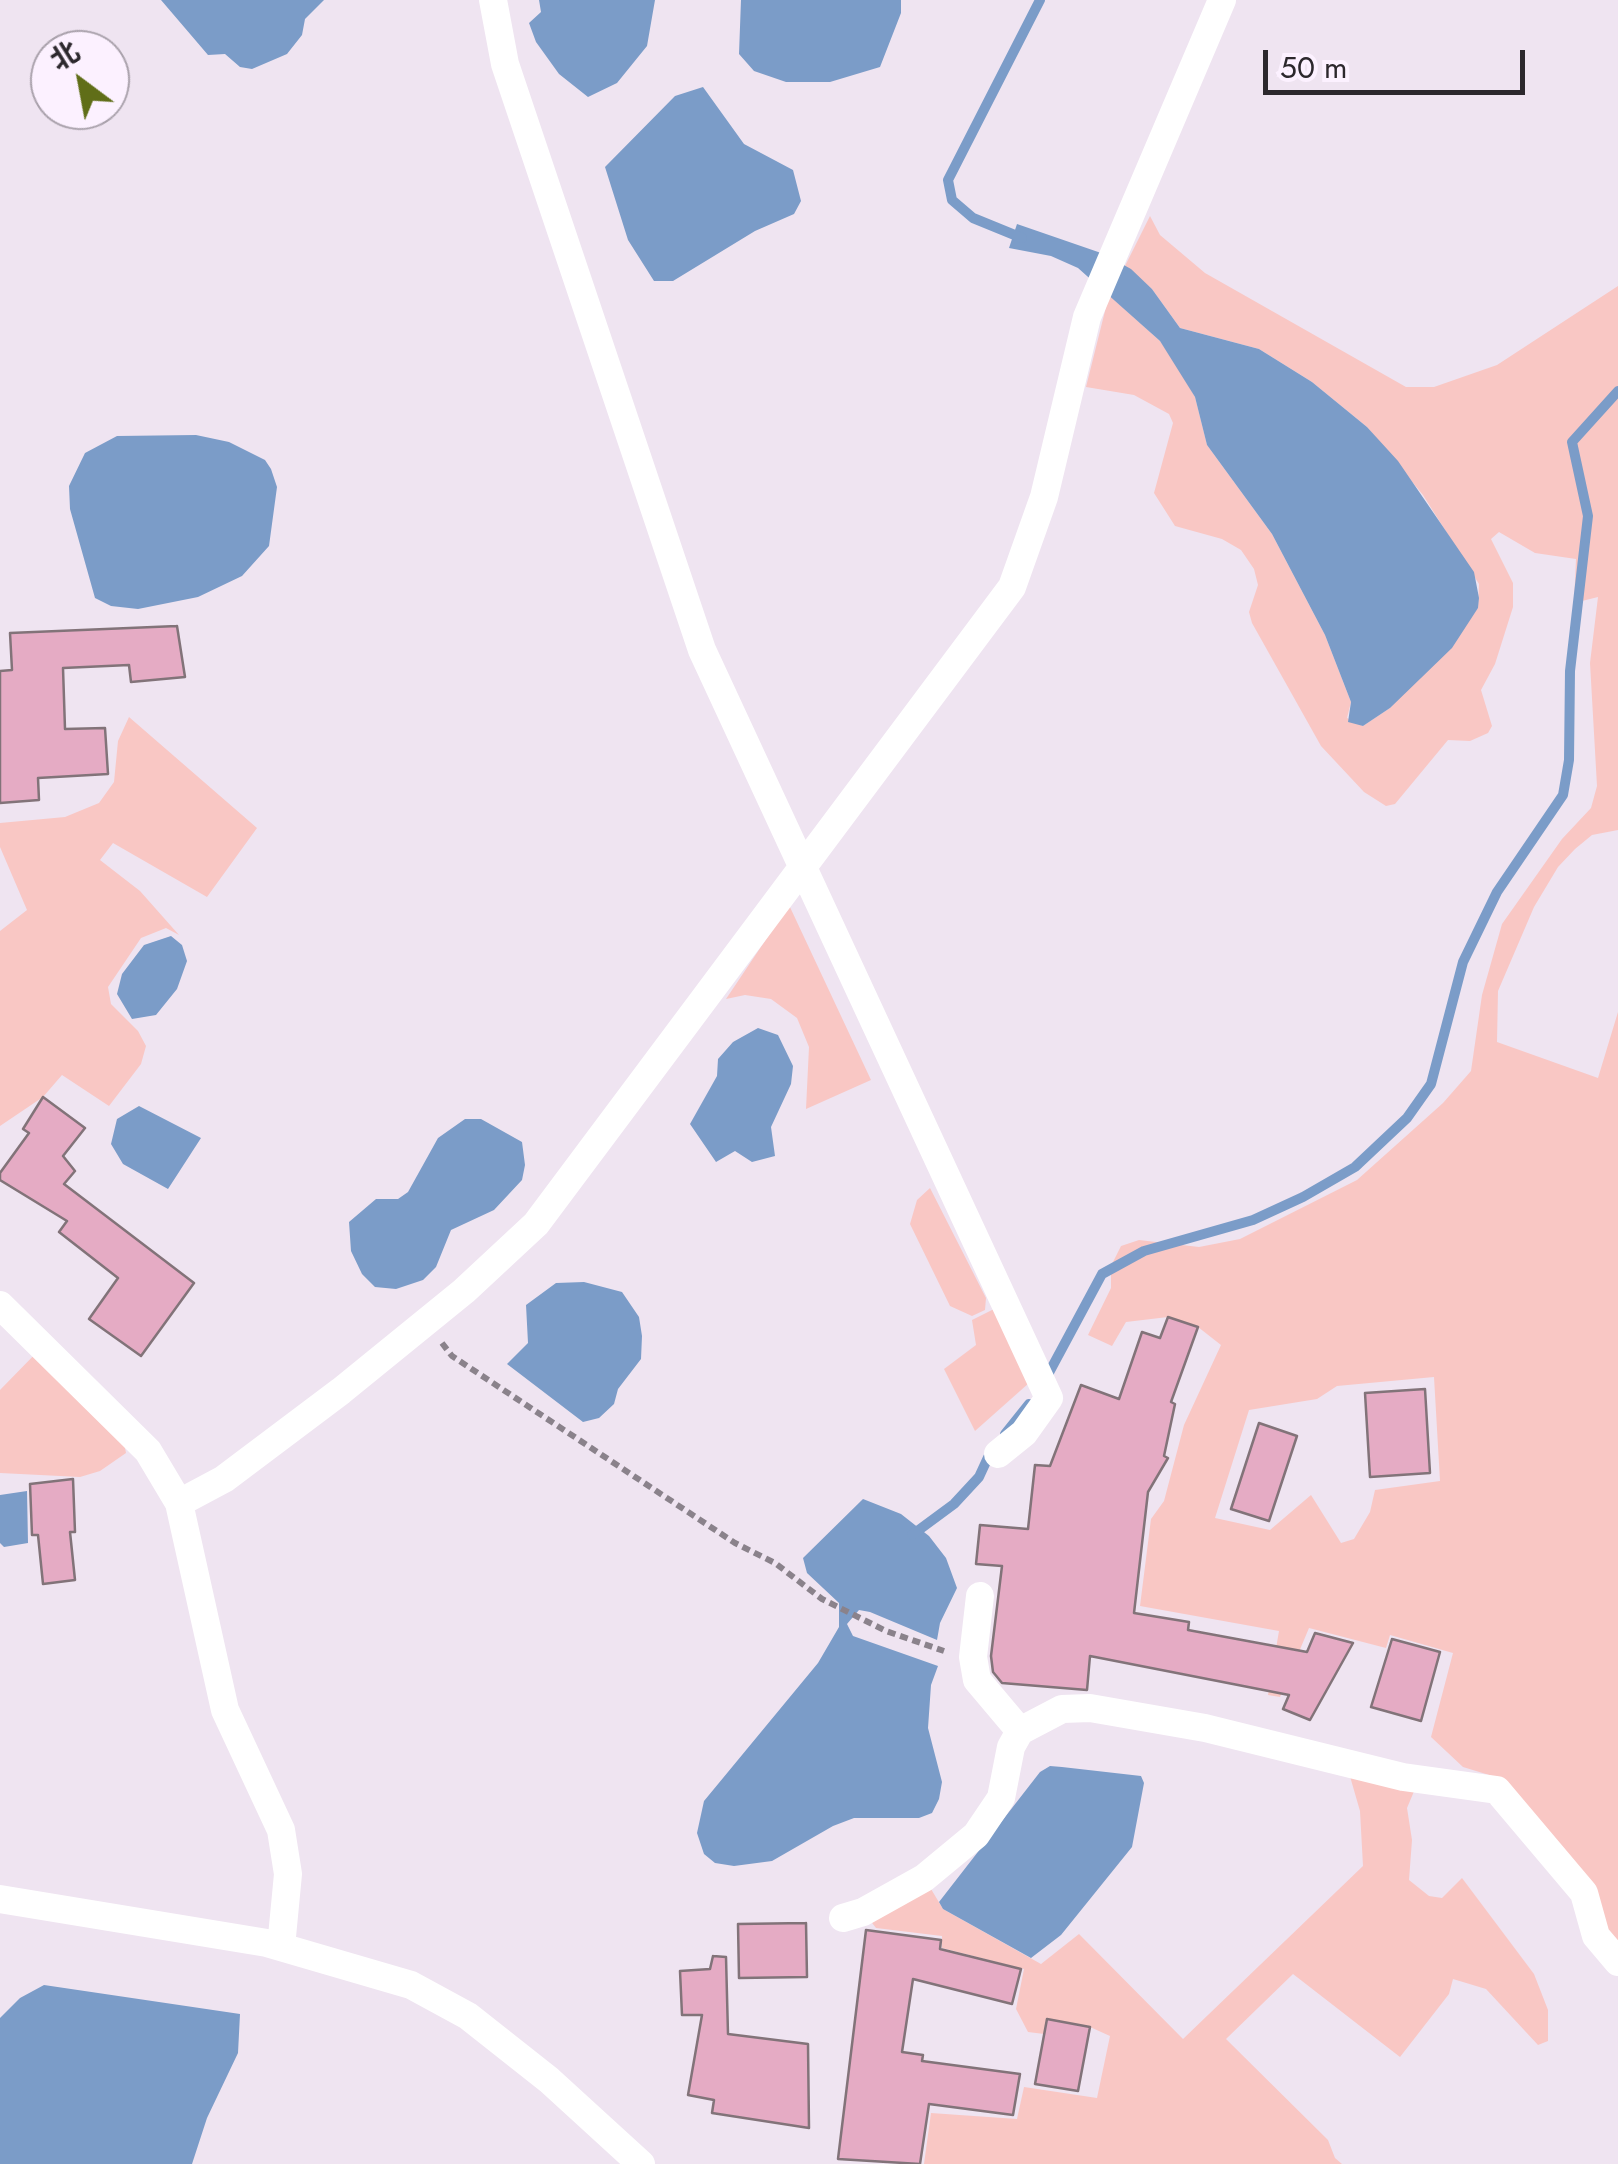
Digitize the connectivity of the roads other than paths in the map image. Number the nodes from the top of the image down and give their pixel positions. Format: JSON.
{"nodes":[{"id":1,"x":493,"y":0,"type":"edge"},
{"id":2,"x":1222,"y":0,"type":"edge"},
{"id":3,"x":804,"y":868,"type":"junction"},
{"id":4,"x":0,"y":1304,"type":"edge"},
{"id":5,"x":998,"y":1454,"type":"dead end"},
{"id":6,"x":179,"y":1503,"type":"junction"},
{"id":7,"x":980,"y":1596,"type":"dead end"},
{"id":8,"x":1020,"y":1730,"type":"junction"},
{"id":9,"x":0,"y":1899,"type":"edge"},
{"id":10,"x":843,"y":1918,"type":"dead end"},
{"id":11,"x":281,"y":1947,"type":"junction"},
{"id":12,"x":1618,"y":1962,"type":"edge"},
{"id":13,"x":641,"y":2164,"type":"edge"}],
"edges":[{"from":1,"to":3,"type":"street"},
{"from":2,"to":3,"type":"street"},
{"from":3,"to":5,"type":"street"},
{"from":3,"to":6,"type":"street"},
{"from":4,"to":6,"type":"street"},
{"from":6,"to":11,"type":"street"},
{"from":7,"to":8,"type":"street"},
{"from":8,"to":10,"type":"street"},
{"from":8,"to":12,"type":"street"},
{"from":9,"to":11,"type":"street"},
{"from":11,"to":13,"type":"street"}]}
